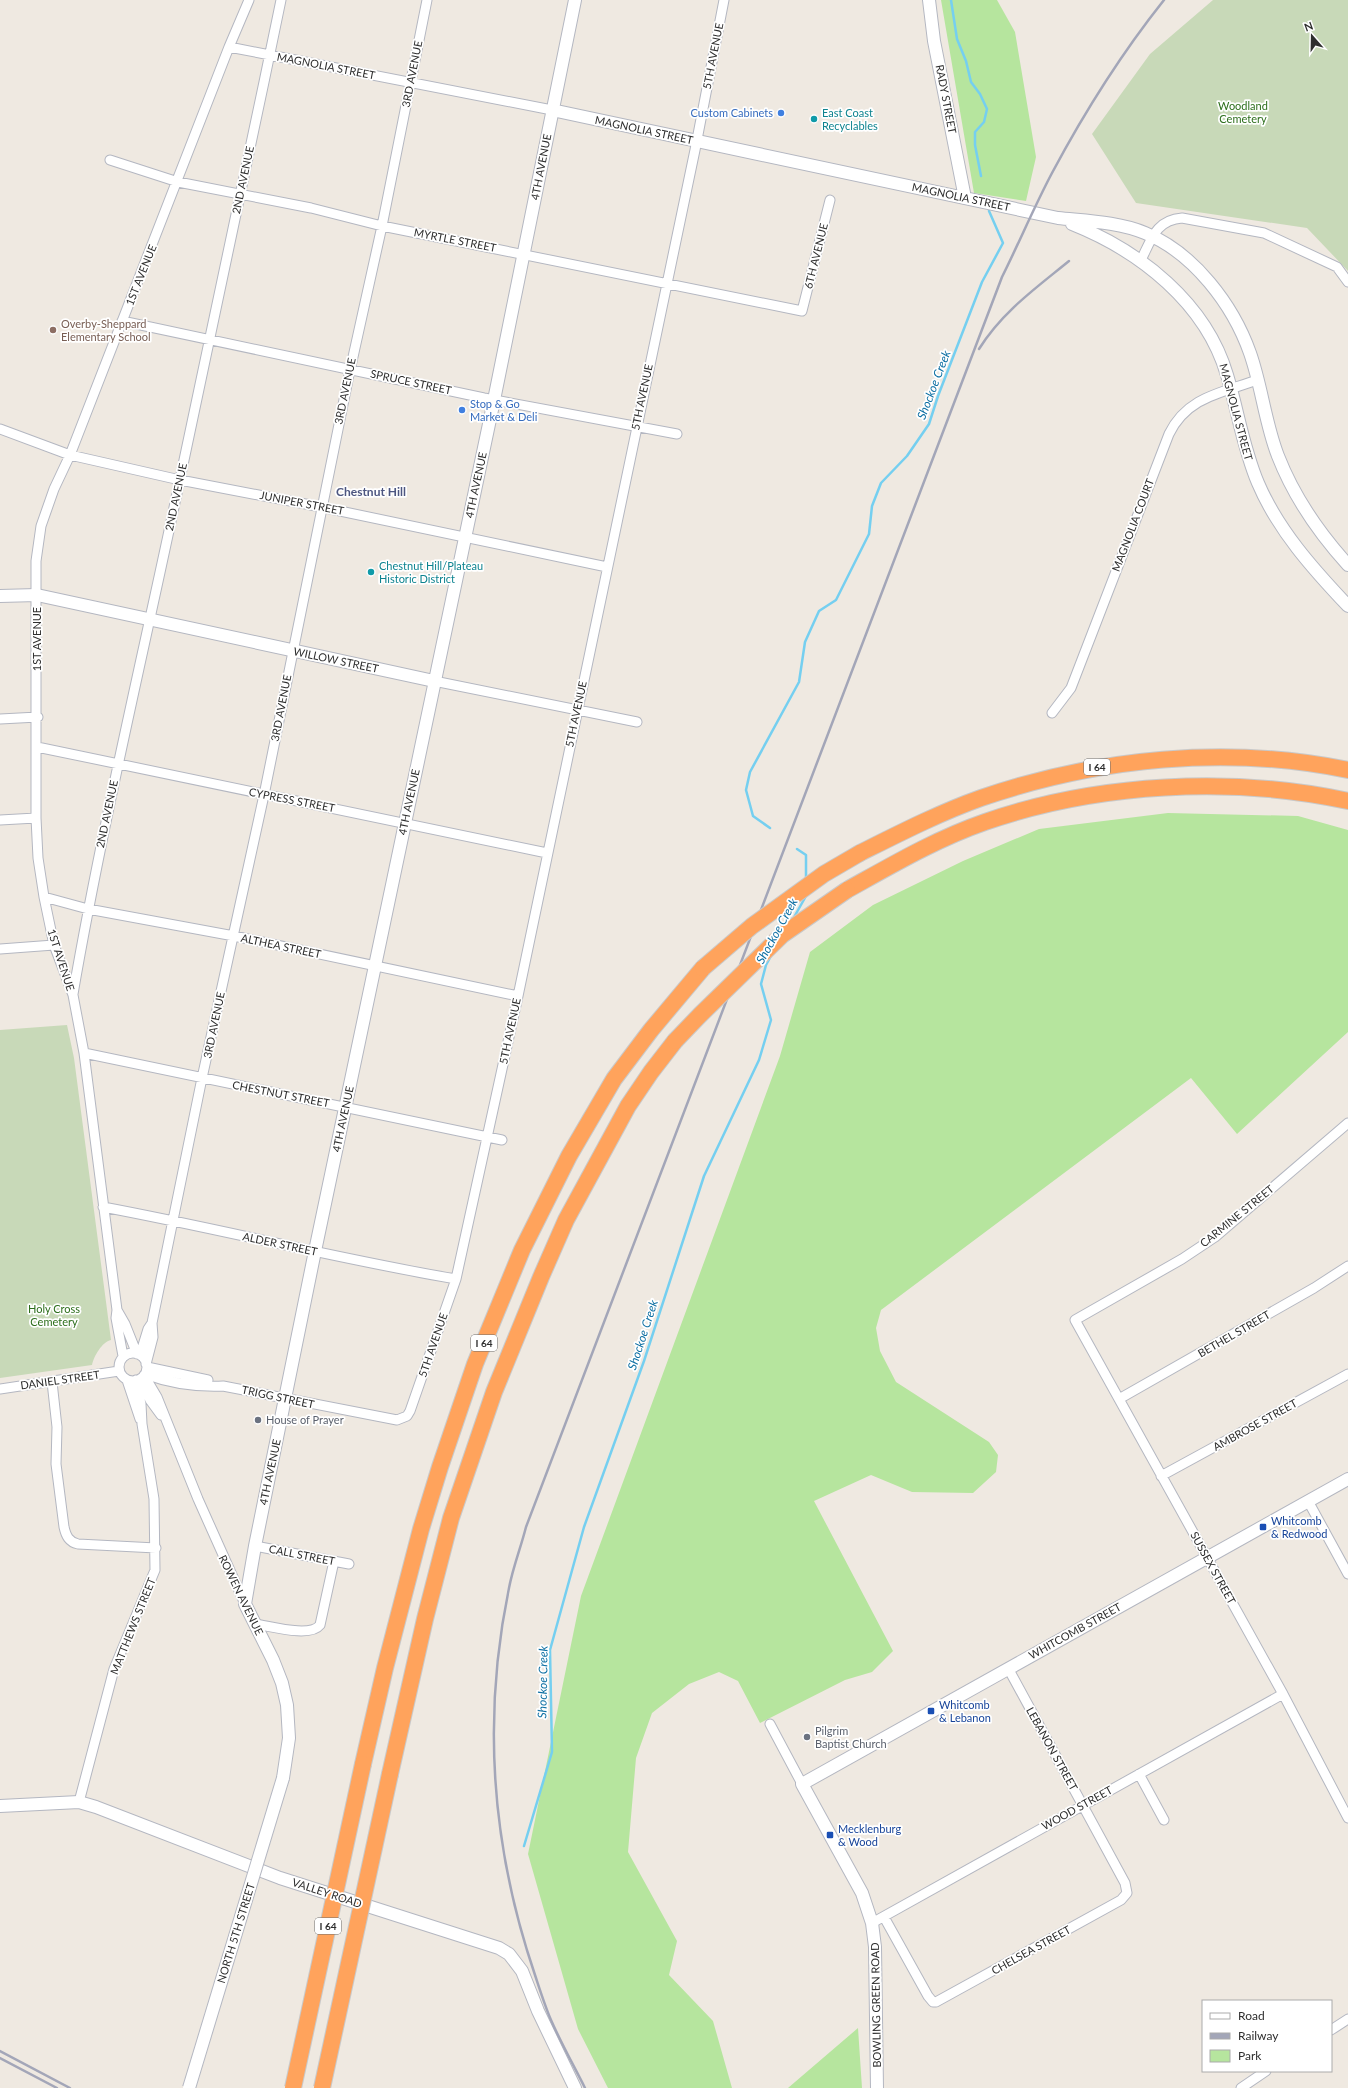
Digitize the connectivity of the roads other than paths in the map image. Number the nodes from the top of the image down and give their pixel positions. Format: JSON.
{"nodes":[{"id":1,"x":249,"y":0,"type":"edge"},
{"id":2,"x":281,"y":0,"type":"edge"},
{"id":3,"x":427,"y":0,"type":"edge"},
{"id":4,"x":575,"y":0,"type":"edge"},
{"id":5,"x":724,"y":0,"type":"edge"},
{"id":6,"x":929,"y":0,"type":"edge"},
{"id":7,"x":229,"y":47,"type":"junction"},
{"id":8,"x":270,"y":55,"type":"junction"},
{"id":9,"x":410,"y":82,"type":"junction"},
{"id":10,"x":552,"y":110,"type":"junction"},
{"id":11,"x":697,"y":141,"type":"junction"},
{"id":12,"x":110,"y":160,"type":"dead end"},
{"id":13,"x":178,"y":182,"type":"junction"},
{"id":14,"x":240,"y":194,"type":"junction"},
{"id":15,"x":965,"y":198,"type":"junction"},
{"id":16,"x":830,"y":200,"type":"dead end"},
{"id":17,"x":1058,"y":218,"type":"junction"},
{"id":18,"x":382,"y":226,"type":"junction"},
{"id":19,"x":1153,"y":237,"type":"junction"},
{"id":20,"x":523,"y":254,"type":"junction"},
{"id":21,"x":1140,"y":262,"type":"junction"},
{"id":22,"x":1348,"y":282,"type":"edge"},
{"id":23,"x":666,"y":283,"type":"junction"},
{"id":24,"x":802,"y":311,"type":"joint"},
{"id":25,"x":122,"y":321,"type":"junction"},
{"id":26,"x":209,"y":341,"type":"junction"},
{"id":27,"x":350,"y":370,"type":"junction"},
{"id":28,"x":1258,"y":380,"type":"junction"},
{"id":29,"x":1231,"y":389,"type":"junction"},
{"id":30,"x":494,"y":400,"type":"junction"},
{"id":31,"x":636,"y":426,"type":"junction"},
{"id":32,"x":0,"y":429,"type":"edge"},
{"id":33,"x":676,"y":434,"type":"dead end"},
{"id":34,"x":70,"y":456,"type":"junction"},
{"id":35,"x":180,"y":480,"type":"junction"},
{"id":36,"x":321,"y":507,"type":"junction"},
{"id":37,"x":465,"y":537,"type":"junction"},
{"id":38,"x":1348,"y":565,"type":"edge"},
{"id":39,"x":607,"y":567,"type":"junction"},
{"id":40,"x":37,"y":595,"type":"junction"},
{"id":41,"x":0,"y":596,"type":"edge"},
{"id":42,"x":1348,"y":606,"type":"edge"},
{"id":43,"x":149,"y":618,"type":"junction"},
{"id":44,"x":292,"y":651,"type":"junction"},
{"id":45,"x":434,"y":680,"type":"junction"},
{"id":46,"x":577,"y":710,"type":"junction"},
{"id":47,"x":1052,"y":713,"type":"dead end"},
{"id":48,"x":38,"y":717,"type":"junction"},
{"id":49,"x":0,"y":718,"type":"edge"},
{"id":50,"x":637,"y":722,"type":"dead end"},
{"id":51,"x":37,"y":747,"type":"junction"},
{"id":52,"x":118,"y":764,"type":"junction"},
{"id":53,"x":1348,"y":770,"type":"edge"},
{"id":54,"x":264,"y":795,"type":"junction"},
{"id":55,"x":1344,"y":800,"type":"edge"},
{"id":56,"x":36,"y":818,"type":"junction"},
{"id":57,"x":0,"y":820,"type":"edge"},
{"id":58,"x":405,"y":823,"type":"junction"},
{"id":59,"x":547,"y":853,"type":"junction"},
{"id":60,"x":44,"y":897,"type":"junction"},
{"id":61,"x":88,"y":909,"type":"junction"},
{"id":62,"x":234,"y":936,"type":"junction"},
{"id":63,"x":54,"y":945,"type":"junction"},
{"id":64,"x":0,"y":949,"type":"edge"},
{"id":65,"x":375,"y":966,"type":"junction"},
{"id":66,"x":73,"y":995,"type":"junction"},
{"id":67,"x":518,"y":996,"type":"junction"},
{"id":68,"x":84,"y":1053,"type":"junction"},
{"id":69,"x":202,"y":1078,"type":"junction"},
{"id":70,"x":345,"y":1107,"type":"junction"},
{"id":71,"x":1348,"y":1123,"type":"edge"},
{"id":72,"x":487,"y":1138,"type":"junction"},
{"id":73,"x":502,"y":1140,"type":"dead end"},
{"id":74,"x":103,"y":1207,"type":"junction"},
{"id":75,"x":174,"y":1220,"type":"junction"},
{"id":76,"x":315,"y":1251,"type":"junction"},
{"id":77,"x":1348,"y":1266,"type":"edge"},
{"id":78,"x":456,"y":1280,"type":"junction"},
{"id":79,"x":117,"y":1310,"type":"junction"},
{"id":80,"x":1075,"y":1320,"type":"joint"},
{"id":81,"x":152,"y":1322,"type":"junction"},
{"id":82,"x":139,"y":1354,"type":"junction"},
{"id":83,"x":123,"y":1356,"type":"junction"},
{"id":84,"x":119,"y":1372,"type":"junction"},
{"id":85,"x":141,"y":1374,"type":"junction"},
{"id":86,"x":1348,"y":1374,"type":"edge"},
{"id":87,"x":52,"y":1382,"type":"junction"},
{"id":88,"x":0,"y":1389,"type":"edge"},
{"id":89,"x":285,"y":1398,"type":"junction"},
{"id":90,"x":1119,"y":1399,"type":"junction"},
{"id":91,"x":402,"y":1419,"type":"joint"},
{"id":92,"x":1161,"y":1476,"type":"junction"},
{"id":93,"x":1348,"y":1479,"type":"edge"},
{"id":94,"x":1308,"y":1501,"type":"junction"},
{"id":95,"x":255,"y":1546,"type":"junction"},
{"id":96,"x":156,"y":1548,"type":"junction"},
{"id":97,"x":1206,"y":1558,"type":"junction"},
{"id":98,"x":334,"y":1561,"type":"junction"},
{"id":99,"x":349,"y":1564,"type":"dead end"},
{"id":100,"x":1348,"y":1574,"type":"edge"},
{"id":101,"x":245,"y":1604,"type":"junction"},
{"id":102,"x":255,"y":1624,"type":"junction"},
{"id":103,"x":1008,"y":1668,"type":"junction"},
{"id":104,"x":1283,"y":1694,"type":"junction"},
{"id":105,"x":770,"y":1724,"type":"dead end"},
{"id":106,"x":1139,"y":1774,"type":"junction"},
{"id":107,"x":283,"y":1778,"type":"joint"},
{"id":108,"x":802,"y":1784,"type":"junction"},
{"id":109,"x":79,"y":1802,"type":"junction"},
{"id":110,"x":0,"y":1806,"type":"edge"},
{"id":111,"x":1083,"y":1806,"type":"junction"},
{"id":112,"x":1347,"y":1815,"type":"edge"},
{"id":113,"x":1164,"y":1820,"type":"dead end"},
{"id":114,"x":1127,"y":1893,"type":"joint"},
{"id":115,"x":362,"y":1904,"type":"junction"},
{"id":116,"x":884,"y":1917,"type":"junction"},
{"id":117,"x":872,"y":1923,"type":"junction"},
{"id":118,"x":1348,"y":2019,"type":"edge"},
{"id":119,"x":1332,"y":2029,"type":"edge"},
{"id":120,"x":1265,"y":2072,"type":"edge"},
{"id":121,"x":189,"y":2088,"type":"edge"},
{"id":122,"x":293,"y":2088,"type":"edge"},
{"id":123,"x":322,"y":2088,"type":"edge"},
{"id":124,"x":576,"y":2088,"type":"edge"},
{"id":125,"x":876,"y":2088,"type":"edge"},
{"id":126,"x":1241,"y":2088,"type":"edge"}],
"edges":[{"from":1,"to":7,"type":"street","name":"1ST AVENUE"},
{"from":2,"to":8,"type":"street","name":"2ND AVENUE"},
{"from":3,"to":9,"type":"street","name":"3RD AVENUE"},
{"from":4,"to":10,"type":"main road","name":"4TH AVENUE"},
{"from":5,"to":11,"type":"street","name":"5TH AVENUE"},
{"from":6,"to":15,"type":"main road","name":"RADY STREET"},
{"from":7,"to":8,"type":"street","name":"MAGNOLIA STREET"},
{"from":7,"to":13,"type":"street","name":"1ST AVENUE"},
{"from":8,"to":9,"type":"street","name":"MAGNOLIA STREET"},
{"from":8,"to":14,"type":"street","name":"2ND AVENUE"},
{"from":9,"to":10,"type":"street","name":"MAGNOLIA STREET"},
{"from":9,"to":18,"type":"street","name":"3RD AVENUE"},
{"from":10,"to":11,"type":"main road","name":"MAGNOLIA STREET"},
{"from":10,"to":20,"type":"main road","name":"4TH AVENUE"},
{"from":11,"to":15,"type":"main road","name":"MAGNOLIA STREET"},
{"from":11,"to":23,"type":"street","name":"5TH AVENUE"},
{"from":12,"to":13,"type":"street","name":"MYRTLE STREET"},
{"from":13,"to":14,"type":"street","name":"MYRTLE STREET"},
{"from":13,"to":25,"type":"street","name":"1ST AVENUE"},
{"from":14,"to":18,"type":"street","name":"MYRTLE STREET"},
{"from":14,"to":26,"type":"street","name":"2ND AVENUE"},
{"from":15,"to":17,"type":"main road","name":"MAGNOLIA STREET"},
{"from":16,"to":24,"type":"street","name":"6TH AVENUE"},
{"from":17,"to":19,"type":"main road","name":"MAGNOLIA STREET"},
{"from":17,"to":21,"type":"main road","name":"MAGNOLIA STREET"},
{"from":18,"to":20,"type":"street","name":"MYRTLE STREET"},
{"from":18,"to":27,"type":"street","name":"3RD AVENUE"},
{"from":19,"to":21,"type":"street"},
{"from":19,"to":22,"type":"street"},
{"from":19,"to":28,"type":"main road","name":"MAGNOLIA STREET"},
{"from":20,"to":23,"type":"street","name":"MYRTLE STREET"},
{"from":20,"to":30,"type":"main road","name":"4TH AVENUE"},
{"from":21,"to":29,"type":"main road","name":"MAGNOLIA STREET"},
{"from":23,"to":24,"type":"street","name":"MYRTLE STREET"},
{"from":23,"to":31,"type":"street","name":"5TH AVENUE"},
{"from":25,"to":26,"type":"street","name":"SPRUCE STREET"},
{"from":25,"to":34,"type":"street","name":"1ST AVENUE"},
{"from":26,"to":27,"type":"street","name":"SPRUCE STREET"},
{"from":26,"to":35,"type":"street","name":"2ND AVENUE"},
{"from":27,"to":30,"type":"street","name":"SPRUCE STREET"},
{"from":27,"to":36,"type":"street","name":"3RD AVENUE"},
{"from":28,"to":29,"type":"street","name":"MAGNOLIA COURT"},
{"from":28,"to":38,"type":"main road","name":"MAGNOLIA STREET"},
{"from":29,"to":42,"type":"main road","name":"MAGNOLIA STREET"},
{"from":29,"to":47,"type":"street","name":"MAGNOLIA COURT"},
{"from":30,"to":31,"type":"street","name":"SPRUCE STREET"},
{"from":30,"to":37,"type":"main road","name":"4TH AVENUE"},
{"from":31,"to":33,"type":"street","name":"SPRUCE STREET"},
{"from":31,"to":39,"type":"street","name":"5TH AVENUE"},
{"from":32,"to":34,"type":"street","name":"JUNIPER STREET"},
{"from":34,"to":35,"type":"street","name":"JUNIPER STREET"},
{"from":34,"to":40,"type":"street","name":"1ST AVENUE"},
{"from":35,"to":36,"type":"street","name":"JUNIPER STREET"},
{"from":35,"to":43,"type":"street","name":"2ND AVENUE"},
{"from":36,"to":37,"type":"street","name":"JUNIPER STREET"},
{"from":36,"to":44,"type":"street","name":"3RD AVENUE"},
{"from":37,"to":39,"type":"street","name":"JUNIPER STREET"},
{"from":37,"to":45,"type":"main road","name":"4TH AVENUE"},
{"from":39,"to":46,"type":"street","name":"5TH AVENUE"},
{"from":40,"to":41,"type":"main road","name":"WILLOW STREET"},
{"from":40,"to":43,"type":"main road","name":"WILLOW STREET"},
{"from":40,"to":48,"type":"street","name":"1ST AVENUE"},
{"from":43,"to":44,"type":"main road","name":"WILLOW STREET"},
{"from":43,"to":52,"type":"street","name":"2ND AVENUE"},
{"from":44,"to":45,"type":"main road","name":"WILLOW STREET"},
{"from":44,"to":54,"type":"street","name":"3RD AVENUE"},
{"from":45,"to":46,"type":"street","name":"WILLOW STREET"},
{"from":45,"to":58,"type":"main road","name":"4TH AVENUE"},
{"from":46,"to":50,"type":"street","name":"WILLOW STREET"},
{"from":46,"to":59,"type":"street","name":"5TH AVENUE"},
{"from":48,"to":49,"type":"street"},
{"from":48,"to":51,"type":"street","name":"1ST AVENUE"},
{"from":51,"to":52,"type":"street","name":"CYPRESS STREET"},
{"from":51,"to":56,"type":"street","name":"1ST AVENUE"},
{"from":52,"to":54,"type":"street","name":"CYPRESS STREET"},
{"from":52,"to":61,"type":"street","name":"2ND AVENUE"},
{"from":53,"to":122,"type":"highway","number":"I 64","bridge":true},
{"from":54,"to":58,"type":"street","name":"CYPRESS STREET"},
{"from":54,"to":62,"type":"street","name":"3RD AVENUE"},
{"from":55,"to":115,"type":"highway","number":"I 64","bridge":true},
{"from":56,"to":57,"type":"street"},
{"from":56,"to":60,"type":"street","name":"1ST AVENUE"},
{"from":58,"to":59,"type":"street","name":"CYPRESS STREET"},
{"from":58,"to":65,"type":"main road","name":"4TH AVENUE"},
{"from":59,"to":67,"type":"street","name":"5TH AVENUE"},
{"from":60,"to":61,"type":"street","name":"ALTHEA STREET"},
{"from":60,"to":63,"type":"street","name":"1ST AVENUE"},
{"from":61,"to":62,"type":"street","name":"ALTHEA STREET"},
{"from":61,"to":66,"type":"street","name":"2ND AVENUE"},
{"from":62,"to":65,"type":"street","name":"ALTHEA STREET"},
{"from":62,"to":69,"type":"street","name":"3RD AVENUE"},
{"from":63,"to":64,"type":"street"},
{"from":63,"to":66,"type":"street","name":"1ST AVENUE"},
{"from":65,"to":67,"type":"street","name":"ALTHEA STREET"},
{"from":65,"to":70,"type":"main road","name":"4TH AVENUE"},
{"from":66,"to":68,"type":"street","name":"1ST AVENUE"},
{"from":67,"to":72,"type":"street","name":"5TH AVENUE"},
{"from":68,"to":69,"type":"street","name":"CHESTNUT STREET"},
{"from":68,"to":74,"type":"street","name":"1ST AVENUE"},
{"from":69,"to":70,"type":"street","name":"CHESTNUT STREET"},
{"from":69,"to":75,"type":"street","name":"3RD AVENUE"},
{"from":70,"to":72,"type":"street","name":"CHESTNUT STREET"},
{"from":70,"to":76,"type":"main road","name":"4TH AVENUE"},
{"from":71,"to":80,"type":"street","name":"CARMINE STREET"},
{"from":72,"to":73,"type":"street","name":"CHESTNUT STREET"},
{"from":72,"to":78,"type":"street","name":"5TH AVENUE"},
{"from":74,"to":75,"type":"street","name":"ALDER STREET"},
{"from":74,"to":79,"type":"street","name":"1ST AVENUE"},
{"from":75,"to":76,"type":"street","name":"ALDER STREET"},
{"from":75,"to":81,"type":"street","name":"3RD AVENUE"},
{"from":76,"to":78,"type":"street","name":"ALDER STREET"},
{"from":76,"to":89,"type":"main road","name":"4TH AVENUE"},
{"from":77,"to":90,"type":"street","name":"BETHEL STREET"},
{"from":78,"to":91,"type":"street","name":"5TH AVENUE"},
{"from":79,"to":82,"type":"street","name":"1ST AVENUE"},
{"from":79,"to":83,"type":"street","name":"1ST AVENUE"},
{"from":80,"to":90,"type":"street","name":"SUSSEX STREET"},
{"from":81,"to":82,"type":"street","name":"3RD AVENUE"},
{"from":81,"to":85,"type":"street","name":"3RD AVENUE"},
{"from":82,"to":83,"type":"street"},
{"from":82,"to":85,"type":"street","name":"1ST AVENUE"},
{"from":83,"to":84,"type":"street"},
{"from":84,"to":85,"type":"street"},
{"from":84,"to":87,"type":"street","name":"DANIEL STREET"},
{"from":85,"to":89,"type":"street","name":"TRIGG STREET"},
{"from":85,"to":96,"type":"street","name":"MATTHEWS STREET"},
{"from":85,"to":101,"type":"street","name":"ROWEN AVENUE"},
{"from":86,"to":92,"type":"street","name":"AMBROSE STREET"},
{"from":87,"to":88,"type":"street","name":"DANIEL STREET"},
{"from":87,"to":96,"type":"street"},
{"from":89,"to":91,"type":"street","name":"TRIGG STREET"},
{"from":89,"to":95,"type":"main road","name":"4TH AVENUE"},
{"from":90,"to":92,"type":"street","name":"SUSSEX STREET"},
{"from":92,"to":97,"type":"street","name":"SUSSEX STREET"},
{"from":93,"to":94,"type":"main road","name":"WHITCOMB STREET"},
{"from":94,"to":97,"type":"main road","name":"WHITCOMB STREET"},
{"from":94,"to":100,"type":"street"},
{"from":95,"to":98,"type":"street","name":"CALL STREET"},
{"from":95,"to":101,"type":"main road","name":"4TH AVENUE"},
{"from":96,"to":109,"type":"street","name":"MATTHEWS STREET"},
{"from":97,"to":103,"type":"main road","name":"WHITCOMB STREET"},
{"from":97,"to":104,"type":"street","name":"SUSSEX STREET"},
{"from":98,"to":99,"type":"street","name":"CALL STREET"},
{"from":98,"to":102,"type":"street"},
{"from":101,"to":102,"type":"main road","name":"ROWEN AVENUE"},
{"from":102,"to":107,"type":"main road","name":"ROWEN AVENUE"},
{"from":103,"to":108,"type":"main road","name":"WHITCOMB STREET"},
{"from":103,"to":111,"type":"street","name":"LEBANON STREET"},
{"from":104,"to":106,"type":"street","name":"WOOD STREET"},
{"from":104,"to":112,"type":"street","name":"SUSSEX STREET"},
{"from":105,"to":108,"type":"street"},
{"from":106,"to":111,"type":"street","name":"WOOD STREET"},
{"from":106,"to":113,"type":"street"},
{"from":107,"to":121,"type":"main road","name":"NORTH 5TH STREET","bridge":true},
{"from":108,"to":117,"type":"main road","name":"BOWLING GREEN ROAD"},
{"from":109,"to":110,"type":"main road","name":"VALLEY ROAD"},
{"from":109,"to":115,"type":"main road","name":"VALLEY ROAD"},
{"from":111,"to":114,"type":"street","name":"LEBANON STREET"},
{"from":111,"to":116,"type":"street","name":"WOOD STREET"},
{"from":114,"to":116,"type":"street","name":"CHELSEA STREET"},
{"from":115,"to":123,"type":"highway","number":"I 64","bridge":true},
{"from":115,"to":124,"type":"main road","name":"VALLEY ROAD"},
{"from":116,"to":117,"type":"street","name":"WOOD STREET"},
{"from":117,"to":125,"type":"main road","name":"BOWLING GREEN ROAD"},
{"from":118,"to":119,"type":"street"},
{"from":120,"to":126,"type":"street"}]}
